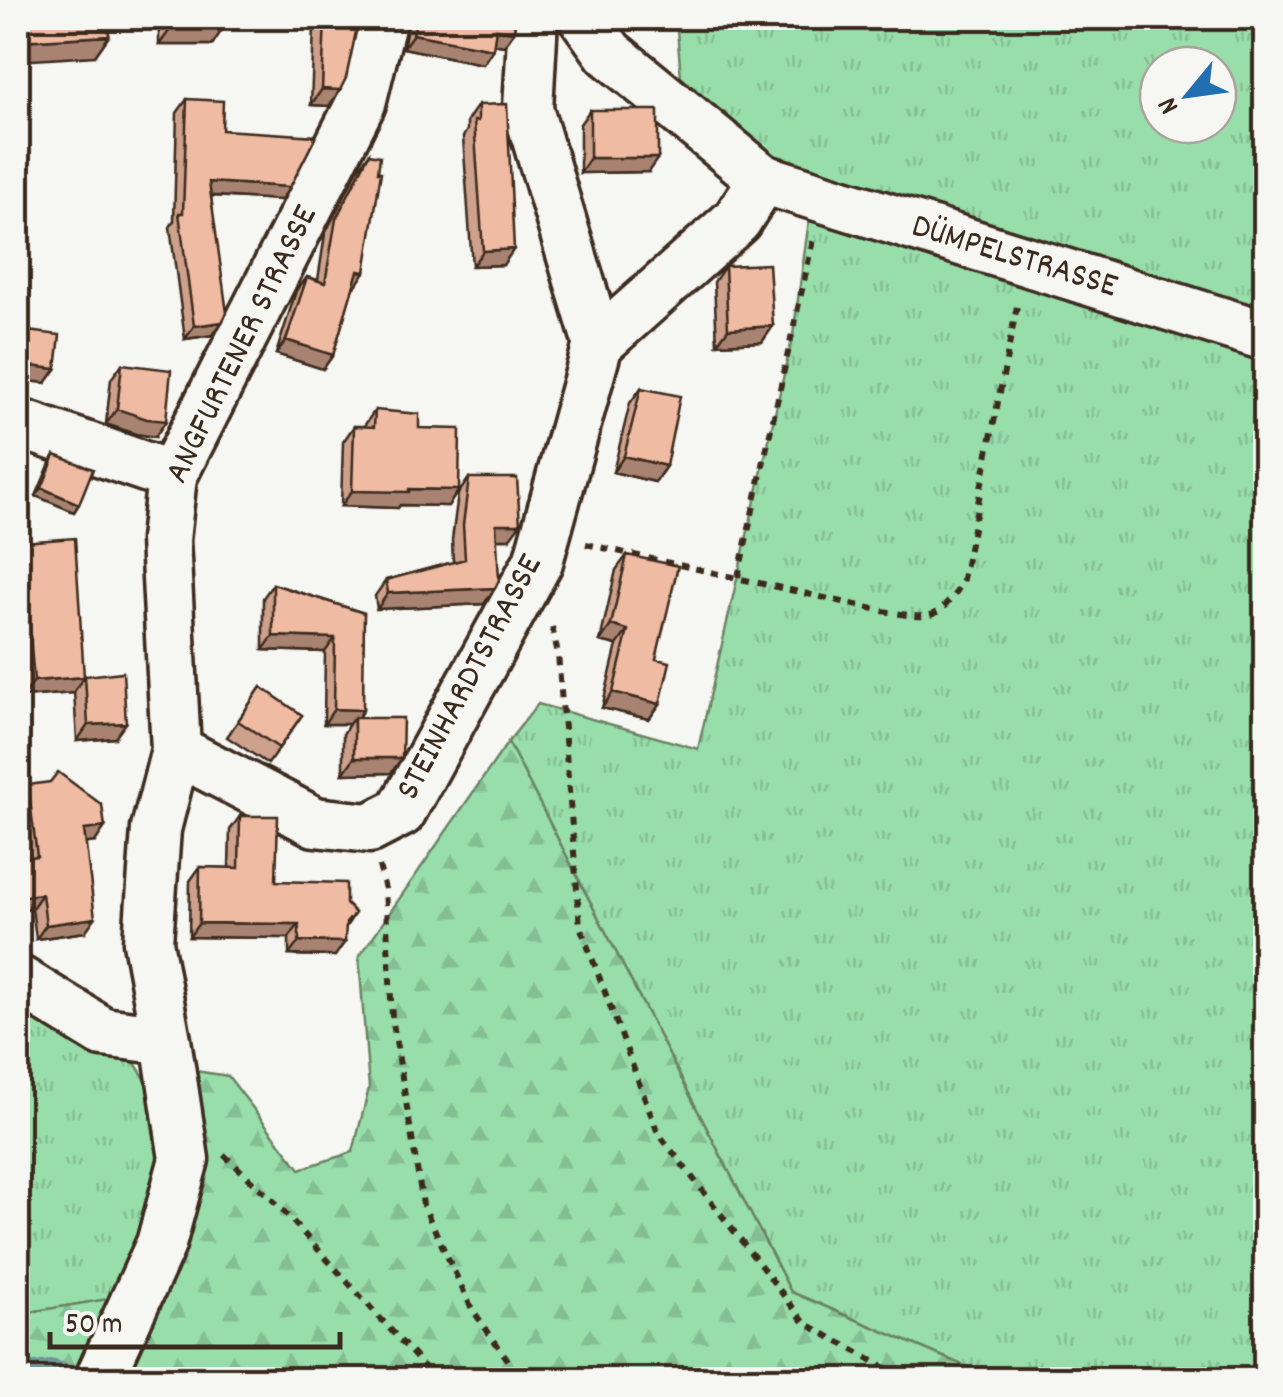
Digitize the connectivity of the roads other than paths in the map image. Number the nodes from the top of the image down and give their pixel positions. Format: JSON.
{"nodes":[{"id":1,"x":382,"y":18,"type":"edge"},
{"id":2,"x":534,"y":18,"type":"edge"},
{"id":3,"x":584,"y":18,"type":"edge"},
{"id":4,"x":763,"y":179,"type":"junction"},
{"id":5,"x":1266,"y":336,"type":"edge"},
{"id":6,"x":598,"y":344,"type":"junction"},
{"id":7,"x":18,"y":424,"type":"edge"},
{"id":8,"x":172,"y":476,"type":"junction"},
{"id":9,"x":176,"y":750,"type":"junction"},
{"id":10,"x":18,"y":980,"type":"edge"},
{"id":11,"x":166,"y":1040,"type":"junction"},
{"id":12,"x":105,"y":1367,"type":"edge"}],
"edges":[{"from":1,"to":8,"type":"street","name":"ANGFURTENER STRASSE"},
{"from":2,"to":6,"type":"street"},
{"from":3,"to":4,"type":"street","name":"DÜMPELSTRASSE"},
{"from":4,"to":5,"type":"street","name":"DÜMPELSTRASSE"},
{"from":4,"to":6,"type":"street"},
{"from":6,"to":9,"type":"street","name":"STEINHARDTSTRASSE"},
{"from":7,"to":8,"type":"street"},
{"from":8,"to":9,"type":"street","name":"ANGFURTENER STRASSE"},
{"from":9,"to":11,"type":"street","name":"ANGFURTENER STRASSE"},
{"from":10,"to":11,"type":"street"},
{"from":11,"to":12,"type":"street","name":"ANGFURTENER STRASSE"}]}
